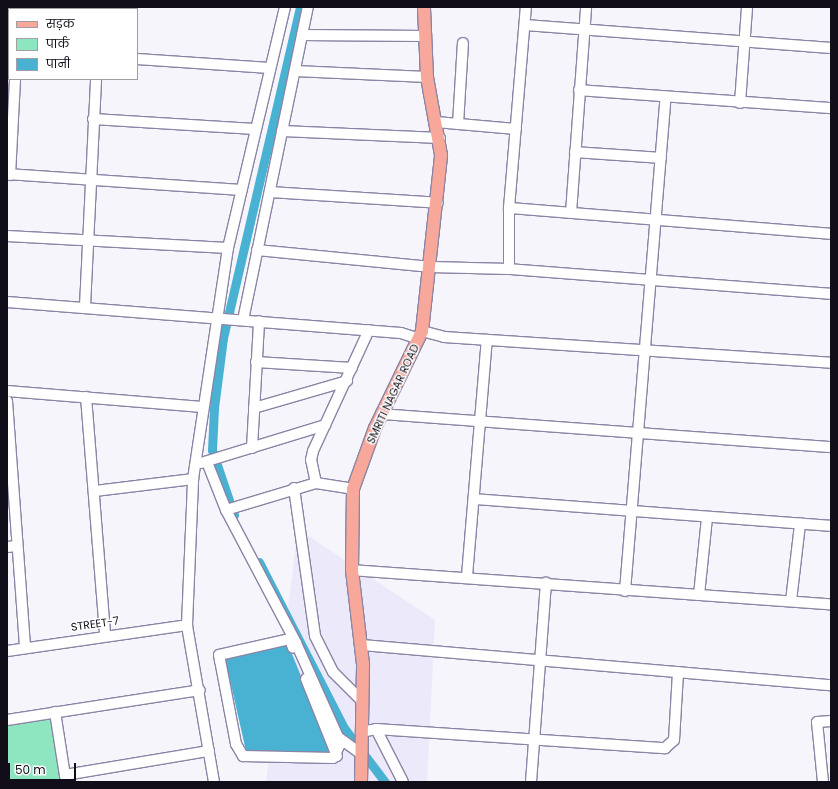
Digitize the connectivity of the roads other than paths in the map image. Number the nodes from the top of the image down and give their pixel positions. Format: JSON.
{"nodes":[{"id":1,"x":278,"y":7,"type":"edge"},
{"id":2,"x":284,"y":7,"type":"edge"},
{"id":3,"x":308,"y":7,"type":"edge"},
{"id":4,"x":424,"y":7,"type":"edge"},
{"id":5,"x":526,"y":7,"type":"edge"},
{"id":6,"x":586,"y":7,"type":"edge"},
{"id":7,"x":747,"y":7,"type":"edge"},
{"id":8,"x":525,"y":25,"type":"junction"},
{"id":9,"x":584,"y":29,"type":"junction"},
{"id":10,"x":302,"y":35,"type":"junction"},
{"id":11,"x":424,"y":36,"type":"junction"},
{"id":12,"x":745,"y":42,"type":"junction"},
{"id":13,"x":463,"y":43,"type":"dead end"},
{"id":14,"x":831,"y":48,"type":"edge"},
{"id":15,"x":138,"y":59,"type":"edge"},
{"id":16,"x":270,"y":68,"type":"junction"},
{"id":17,"x":295,"y":71,"type":"junction"},
{"id":18,"x":427,"y":77,"type":"junction"},
{"id":19,"x":15,"y":80,"type":"edge"},
{"id":20,"x":96,"y":80,"type":"edge"},
{"id":21,"x":579,"y":90,"type":"junction"},
{"id":22,"x":666,"y":97,"type":"junction"},
{"id":23,"x":740,"y":103,"type":"junction"},
{"id":24,"x":831,"y":108,"type":"edge"},
{"id":25,"x":10,"y":109,"type":"edge"},
{"id":26,"x":93,"y":119,"type":"junction"},
{"id":27,"x":436,"y":122,"type":"junction"},
{"id":28,"x":458,"y":124,"type":"junction"},
{"id":29,"x":516,"y":128,"type":"junction"},
{"id":30,"x":255,"y":129,"type":"junction"},
{"id":31,"x":282,"y":131,"type":"junction"},
{"id":32,"x":440,"y":138,"type":"junction"},
{"id":33,"x":575,"y":152,"type":"junction"},
{"id":34,"x":661,"y":158,"type":"junction"},
{"id":35,"x":8,"y":174,"type":"edge"},
{"id":36,"x":91,"y":180,"type":"junction"},
{"id":37,"x":241,"y":190,"type":"junction"},
{"id":38,"x":270,"y":192,"type":"junction"},
{"id":39,"x":438,"y":203,"type":"junction"},
{"id":40,"x":510,"y":208,"type":"junction"},
{"id":41,"x":571,"y":213,"type":"junction"},
{"id":42,"x":657,"y":220,"type":"junction"},
{"id":43,"x":831,"y":234,"type":"edge"},
{"id":44,"x":7,"y":236,"type":"edge"},
{"id":45,"x":89,"y":241,"type":"junction"},
{"id":46,"x":228,"y":248,"type":"junction"},
{"id":47,"x":257,"y":250,"type":"junction"},
{"id":48,"x":431,"y":267,"type":"junction"},
{"id":49,"x":509,"y":269,"type":"junction"},
{"id":50,"x":652,"y":281,"type":"junction"},
{"id":51,"x":831,"y":294,"type":"edge"},
{"id":52,"x":7,"y":302,"type":"edge"},
{"id":53,"x":85,"y":306,"type":"junction"},
{"id":54,"x":214,"y":317,"type":"junction"},
{"id":55,"x":243,"y":320,"type":"junction"},
{"id":56,"x":259,"y":321,"type":"junction"},
{"id":57,"x":369,"y":330,"type":"junction"},
{"id":58,"x":420,"y":335,"type":"junction"},
{"id":59,"x":486,"y":340,"type":"junction"},
{"id":60,"x":645,"y":352,"type":"junction"},
{"id":61,"x":256,"y":362,"type":"junction"},
{"id":62,"x":831,"y":363,"type":"edge"},
{"id":63,"x":352,"y":368,"type":"junction"},
{"id":64,"x":346,"y":381,"type":"junction"},
{"id":65,"x":7,"y":391,"type":"edge"},
{"id":66,"x":86,"y":396,"type":"junction"},
{"id":67,"x":7,"y":401,"type":"edge"},
{"id":68,"x":202,"y":407,"type":"junction"},
{"id":69,"x":254,"y":408,"type":"junction"},
{"id":70,"x":381,"y":414,"type":"junction"},
{"id":71,"x":7,"y":420,"type":"edge"},
{"id":72,"x":480,"y":421,"type":"junction"},
{"id":73,"x":325,"y":425,"type":"junction"},
{"id":74,"x":638,"y":432,"type":"junction"},
{"id":75,"x":252,"y":448,"type":"junction"},
{"id":76,"x":831,"y":448,"type":"edge"},
{"id":77,"x":207,"y":462,"type":"junction"},
{"id":78,"x":195,"y":465,"type":"junction"},
{"id":79,"x":193,"y":480,"type":"junction"},
{"id":80,"x":10,"y":482,"type":"edge"},
{"id":81,"x":316,"y":483,"type":"junction"},
{"id":82,"x":294,"y":488,"type":"junction"},
{"id":83,"x":354,"y":489,"type":"junction"},
{"id":84,"x":95,"y":491,"type":"junction"},
{"id":85,"x":474,"y":499,"type":"junction"},
{"id":86,"x":226,"y":510,"type":"junction"},
{"id":87,"x":632,"y":511,"type":"junction"},
{"id":88,"x":707,"y":516,"type":"junction"},
{"id":89,"x":800,"y":524,"type":"junction"},
{"id":90,"x":831,"y":526,"type":"edge"},
{"id":91,"x":12,"y":547,"type":"edge"},
{"id":92,"x":352,"y":570,"type":"junction"},
{"id":93,"x":467,"y":576,"type":"junction"},
{"id":94,"x":546,"y":583,"type":"junction"},
{"id":95,"x":625,"y":591,"type":"junction"},
{"id":96,"x":699,"y":595,"type":"junction"},
{"id":97,"x":791,"y":601,"type":"junction"},
{"id":98,"x":831,"y":604,"type":"edge"},
{"id":99,"x":187,"y":625,"type":"junction"},
{"id":100,"x":105,"y":634,"type":"junction"},
{"id":101,"x":292,"y":636,"type":"junction"},
{"id":102,"x":361,"y":645,"type":"junction"},
{"id":103,"x":25,"y":648,"type":"junction"},
{"id":104,"x":230,"y":649,"type":"dead end"},
{"id":105,"x":7,"y":651,"type":"edge"},
{"id":106,"x":540,"y":661,"type":"junction"},
{"id":107,"x":678,"y":672,"type":"junction"},
{"id":108,"x":831,"y":685,"type":"edge"},
{"id":109,"x":200,"y":690,"type":"junction"},
{"id":110,"x":361,"y":700,"type":"junction"},
{"id":111,"x":55,"y":712,"type":"junction"},
{"id":112,"x":7,"y":720,"type":"edge"},
{"id":113,"x":831,"y":721,"type":"edge"},
{"id":114,"x":376,"y":729,"type":"junction"},
{"id":115,"x":361,"y":732,"type":"junction"},
{"id":116,"x":534,"y":741,"type":"junction"},
{"id":117,"x":341,"y":742,"type":"junction"},
{"id":118,"x":209,"y":751,"type":"junction"},
{"id":119,"x":360,"y":753,"type":"junction"},
{"id":120,"x":337,"y":756,"type":"junction"},
{"id":121,"x":65,"y":778,"type":"edge"},
{"id":122,"x":214,"y":782,"type":"edge"},
{"id":123,"x":360,"y":782,"type":"edge"},
{"id":124,"x":403,"y":782,"type":"edge"},
{"id":125,"x":531,"y":782,"type":"edge"},
{"id":126,"x":823,"y":782,"type":"edge"}],
"edges":[{"from":1,"to":2,"type":"street"},
{"from":2,"to":16,"type":"street"},
{"from":3,"to":10,"type":"street"},
{"from":4,"to":11,"type":"main road","name":"SMRITI NAGAR ROAD"},
{"from":5,"to":8,"type":"street"},
{"from":6,"to":9,"type":"street"},
{"from":7,"to":12,"type":"street"},
{"from":8,"to":9,"type":"street"},
{"from":8,"to":29,"type":"street"},
{"from":9,"to":12,"type":"street"},
{"from":9,"to":21,"type":"street"},
{"from":10,"to":11,"type":"street"},
{"from":10,"to":17,"type":"street"},
{"from":11,"to":18,"type":"main road","name":"SMRITI NAGAR ROAD"},
{"from":12,"to":14,"type":"street"},
{"from":12,"to":23,"type":"street"},
{"from":13,"to":28,"type":"street"},
{"from":15,"to":16,"type":"street"},
{"from":16,"to":30,"type":"street"},
{"from":17,"to":18,"type":"street"},
{"from":17,"to":31,"type":"street"},
{"from":18,"to":27,"type":"main road","name":"SMRITI NAGAR ROAD"},
{"from":19,"to":25,"type":"street"},
{"from":20,"to":26,"type":"street"},
{"from":21,"to":22,"type":"street"},
{"from":21,"to":33,"type":"street"},
{"from":22,"to":23,"type":"street"},
{"from":22,"to":34,"type":"street"},
{"from":23,"to":24,"type":"street"},
{"from":25,"to":35,"type":"street"},
{"from":26,"to":30,"type":"street"},
{"from":26,"to":36,"type":"street"},
{"from":27,"to":28,"type":"street"},
{"from":27,"to":32,"type":"main road","name":"SMRITI NAGAR ROAD"},
{"from":28,"to":29,"type":"street"},
{"from":29,"to":40,"type":"street"},
{"from":30,"to":37,"type":"street"},
{"from":31,"to":32,"type":"street"},
{"from":31,"to":38,"type":"street"},
{"from":32,"to":39,"type":"main road","name":"SMRITI NAGAR ROAD"},
{"from":33,"to":34,"type":"street"},
{"from":33,"to":41,"type":"street"},
{"from":34,"to":42,"type":"street"},
{"from":35,"to":36,"type":"street"},
{"from":36,"to":37,"type":"street"},
{"from":36,"to":45,"type":"street"},
{"from":37,"to":46,"type":"street"},
{"from":38,"to":39,"type":"street"},
{"from":38,"to":47,"type":"street"},
{"from":39,"to":48,"type":"main road","name":"SMRITI NAGAR ROAD"},
{"from":40,"to":41,"type":"street"},
{"from":40,"to":49,"type":"street"},
{"from":41,"to":42,"type":"street"},
{"from":42,"to":43,"type":"street"},
{"from":42,"to":50,"type":"street"},
{"from":44,"to":45,"type":"street"},
{"from":45,"to":46,"type":"street"},
{"from":45,"to":53,"type":"street"},
{"from":46,"to":54,"type":"street"},
{"from":47,"to":48,"type":"street"},
{"from":47,"to":55,"type":"street"},
{"from":48,"to":49,"type":"street"},
{"from":48,"to":58,"type":"main road","name":"SMRITI NAGAR ROAD"},
{"from":49,"to":50,"type":"street"},
{"from":50,"to":51,"type":"street"},
{"from":50,"to":60,"type":"street"},
{"from":52,"to":53,"type":"street"},
{"from":53,"to":54,"type":"street"},
{"from":54,"to":55,"type":"street"},
{"from":54,"to":68,"type":"street"},
{"from":55,"to":56,"type":"street"},
{"from":56,"to":57,"type":"street"},
{"from":56,"to":61,"type":"street"},
{"from":57,"to":58,"type":"street"},
{"from":57,"to":63,"type":"street"},
{"from":58,"to":59,"type":"street"},
{"from":58,"to":70,"type":"main road","name":"SMRITI NAGAR ROAD"},
{"from":59,"to":60,"type":"street"},
{"from":59,"to":72,"type":"street"},
{"from":60,"to":62,"type":"street"},
{"from":60,"to":74,"type":"street"},
{"from":61,"to":63,"type":"street"},
{"from":61,"to":69,"type":"street"},
{"from":63,"to":64,"type":"street"},
{"from":64,"to":69,"type":"street"},
{"from":64,"to":73,"type":"street"},
{"from":65,"to":66,"type":"street"},
{"from":66,"to":68,"type":"street"},
{"from":66,"to":84,"type":"street"},
{"from":67,"to":71,"type":"street"},
{"from":68,"to":78,"type":"street"},
{"from":69,"to":75,"type":"street"},
{"from":70,"to":72,"type":"street"},
{"from":70,"to":83,"type":"main road","name":"SMRITI NAGAR ROAD"},
{"from":71,"to":80,"type":"street"},
{"from":72,"to":74,"type":"street"},
{"from":72,"to":85,"type":"street"},
{"from":73,"to":75,"type":"street"},
{"from":73,"to":81,"type":"street"},
{"from":74,"to":76,"type":"street"},
{"from":74,"to":87,"type":"street"},
{"from":75,"to":77,"type":"street"},
{"from":77,"to":78,"type":"street"},
{"from":77,"to":86,"type":"street"},
{"from":78,"to":79,"type":"street"},
{"from":79,"to":84,"type":"street"},
{"from":79,"to":99,"type":"street"},
{"from":80,"to":91,"type":"street"},
{"from":81,"to":82,"type":"street"},
{"from":81,"to":83,"type":"street"},
{"from":82,"to":86,"type":"street"},
{"from":82,"to":110,"type":"street"},
{"from":83,"to":92,"type":"main road","name":"SMRITI NAGAR ROAD"},
{"from":84,"to":100,"type":"street"},
{"from":85,"to":87,"type":"street"},
{"from":85,"to":93,"type":"street"},
{"from":86,"to":101,"type":"street"},
{"from":87,"to":88,"type":"street"},
{"from":87,"to":95,"type":"street"},
{"from":88,"to":89,"type":"street"},
{"from":88,"to":96,"type":"street"},
{"from":89,"to":90,"type":"street"},
{"from":89,"to":97,"type":"street"},
{"from":91,"to":103,"type":"street"},
{"from":92,"to":93,"type":"street"},
{"from":92,"to":102,"type":"main road","name":"SMRITI NAGAR ROAD"},
{"from":93,"to":94,"type":"street"},
{"from":94,"to":95,"type":"street"},
{"from":94,"to":106,"type":"street"},
{"from":95,"to":96,"type":"street"},
{"from":96,"to":97,"type":"street"},
{"from":97,"to":98,"type":"street"},
{"from":99,"to":100,"type":"street","name":"STREET-7"},
{"from":99,"to":109,"type":"street"},
{"from":100,"to":103,"type":"street","name":"STREET-7"},
{"from":101,"to":104,"type":"street"},
{"from":101,"to":117,"type":"street"},
{"from":102,"to":106,"type":"street"},
{"from":102,"to":110,"type":"main road","name":"SMRITI NAGAR ROAD"},
{"from":103,"to":105,"type":"street","name":"STREET-7"},
{"from":106,"to":107,"type":"street"},
{"from":106,"to":116,"type":"street"},
{"from":107,"to":108,"type":"street"},
{"from":107,"to":116,"type":"street"},
{"from":109,"to":111,"type":"street"},
{"from":109,"to":118,"type":"street"},
{"from":110,"to":115,"type":"main road","name":"SMRITI NAGAR ROAD"},
{"from":111,"to":112,"type":"street"},
{"from":111,"to":121,"type":"street"},
{"from":113,"to":126,"type":"street"},
{"from":114,"to":115,"type":"street"},
{"from":114,"to":116,"type":"street"},
{"from":114,"to":124,"type":"street"},
{"from":115,"to":119,"type":"main road","name":"SMRITI NAGAR ROAD"},
{"from":116,"to":125,"type":"street"},
{"from":117,"to":119,"type":"street"},
{"from":117,"to":120,"type":"street"},
{"from":118,"to":121,"type":"street"},
{"from":118,"to":122,"type":"street"},
{"from":119,"to":123,"type":"main road","name":"SMRITI NAGAR ROAD"},
{"from":120,"to":120,"type":"street"}]}
